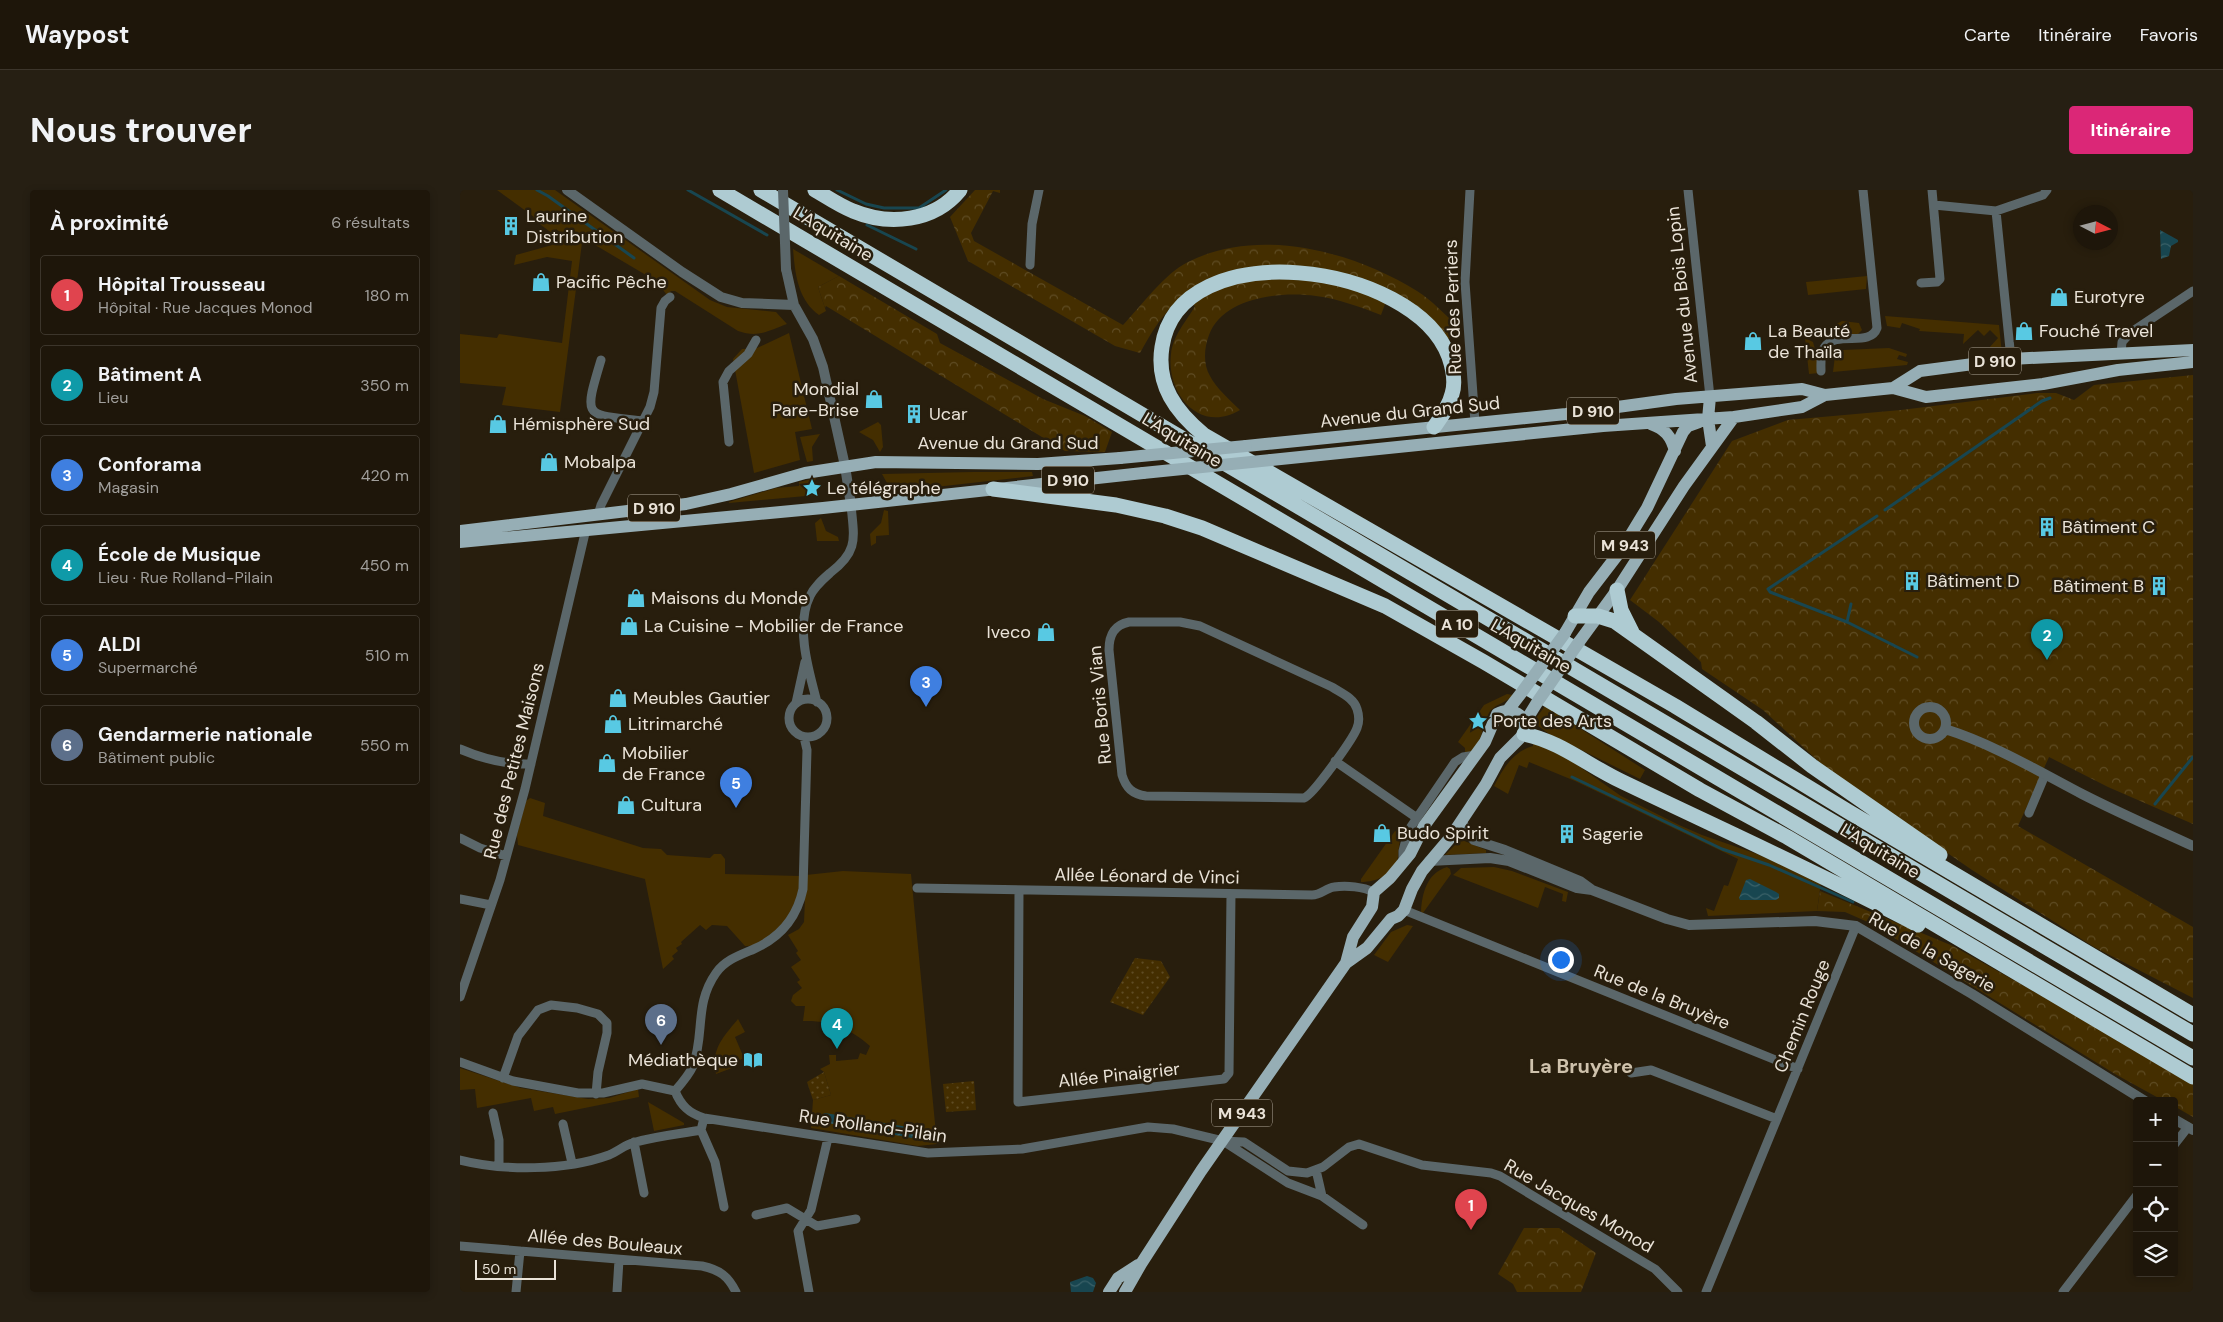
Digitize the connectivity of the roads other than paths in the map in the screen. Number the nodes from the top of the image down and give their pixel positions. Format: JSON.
{"nodes":[{"id":1,"x":567,"y":190,"type":"edge"},
{"id":2,"x":720,"y":190,"type":"edge"},
{"id":3,"x":762,"y":190,"type":"edge"},
{"id":4,"x":783,"y":190,"type":"edge"},
{"id":5,"x":815,"y":190,"type":"edge"},
{"id":6,"x":960,"y":190,"type":"edge"},
{"id":7,"x":1039,"y":190,"type":"edge"},
{"id":8,"x":1470,"y":190,"type":"edge"},
{"id":9,"x":1688,"y":190,"type":"edge"},
{"id":10,"x":1863,"y":190,"type":"edge"},
{"id":11,"x":1932,"y":190,"type":"edge"},
{"id":12,"x":2047,"y":190,"type":"edge"},
{"id":13,"x":1934,"y":205,"type":"junction"},
{"id":14,"x":1996,"y":210,"type":"junction"},
{"id":15,"x":1030,"y":264,"type":"dead end"},
{"id":16,"x":1921,"y":284,"type":"dead end"},
{"id":17,"x":2193,"y":292,"type":"edge"},
{"id":18,"x":670,"y":297,"type":"dead end"},
{"id":19,"x":794,"y":305,"type":"junction"},
{"id":20,"x":756,"y":340,"type":"dead end"},
{"id":21,"x":2193,"y":350,"type":"edge"},
{"id":22,"x":2121,"y":354,"type":"junction"},
{"id":23,"x":2011,"y":359,"type":"junction"},
{"id":24,"x":601,"y":360,"type":"dead end"},
{"id":25,"x":2193,"y":362,"type":"edge"},
{"id":26,"x":1821,"y":371,"type":"dead end"},
{"id":27,"x":1893,"y":388,"type":"junction"},
{"id":28,"x":1824,"y":395,"type":"junction"},
{"id":29,"x":1710,"y":397,"type":"junction"},
{"id":30,"x":1734,"y":417,"type":"junction"},
{"id":31,"x":1708,"y":419,"type":"junction"},
{"id":32,"x":644,"y":421,"type":"junction"},
{"id":33,"x":1475,"y":423,"type":"junction"},
{"id":34,"x":1648,"y":423,"type":"junction"},
{"id":35,"x":1434,"y":427,"type":"junction"},
{"id":36,"x":729,"y":442,"type":"dead end"},
{"id":37,"x":1712,"y":446,"type":"junction"},
{"id":38,"x":1675,"y":451,"type":"junction"},
{"id":39,"x":845,"y":466,"type":"junction"},
{"id":40,"x":994,"y":489,"type":"junction"},
{"id":41,"x":851,"y":505,"type":"junction"},
{"id":42,"x":598,"y":515,"type":"junction"},
{"id":43,"x":586,"y":529,"type":"junction"},
{"id":44,"x":460,"y":530,"type":"edge"},
{"id":45,"x":460,"y":542,"type":"edge"},
{"id":46,"x":1617,"y":590,"type":"junction"},
{"id":47,"x":1575,"y":616,"type":"junction"},
{"id":48,"x":1598,"y":616,"type":"junction"},
{"id":49,"x":1632,"y":633,"type":"junction"},
{"id":50,"x":806,"y":659,"type":"junction"},
{"id":51,"x":817,"y":702,"type":"junction"},
{"id":52,"x":796,"y":704,"type":"junction"},
{"id":53,"x":1508,"y":710,"type":"junction"},
{"id":54,"x":1524,"y":728,"type":"junction"},
{"id":55,"x":1945,"y":729,"type":"dead end"},
{"id":56,"x":804,"y":737,"type":"junction"},
{"id":57,"x":460,"y":749,"type":"edge"},
{"id":58,"x":1477,"y":755,"type":"junction"},
{"id":59,"x":1335,"y":761,"type":"junction"},
{"id":60,"x":531,"y":764,"type":"junction"},
{"id":61,"x":2045,"y":775,"type":"junction"},
{"id":62,"x":2029,"y":813,"type":"dead end"},
{"id":63,"x":1417,"y":818,"type":"junction"},
{"id":64,"x":1462,"y":820,"type":"junction"},
{"id":65,"x":460,"y":838,"type":"edge"},
{"id":66,"x":2193,"y":846,"type":"edge"},
{"id":67,"x":506,"y":856,"type":"junction"},
{"id":68,"x":1429,"y":861,"type":"junction"},
{"id":69,"x":1403,"y":864,"type":"junction"},
{"id":70,"x":918,"y":888,"type":"dead end"},
{"id":71,"x":1592,"y":890,"type":"junction"},
{"id":72,"x":1019,"y":891,"type":"junction"},
{"id":73,"x":1374,"y":892,"type":"junction"},
{"id":74,"x":1231,"y":894,"type":"junction"},
{"id":75,"x":1990,"y":895,"type":"junction"},
{"id":76,"x":460,"y":899,"type":"edge"},
{"id":77,"x":491,"y":905,"type":"junction"},
{"id":78,"x":1372,"y":907,"type":"junction"},
{"id":79,"x":1404,"y":910,"type":"junction"},
{"id":80,"x":1391,"y":919,"type":"junction"},
{"id":81,"x":1856,"y":926,"type":"junction"},
{"id":82,"x":1999,"y":961,"type":"junction"},
{"id":83,"x":1346,"y":964,"type":"junction"},
{"id":84,"x":460,"y":998,"type":"edge"},
{"id":85,"x":2193,"y":1015,"type":"edge"},
{"id":86,"x":2193,"y":1034,"type":"edge"},
{"id":87,"x":2193,"y":1058,"type":"edge"},
{"id":88,"x":460,"y":1062,"type":"edge"},
{"id":89,"x":1798,"y":1069,"type":"junction"},
{"id":90,"x":1631,"y":1073,"type":"dead end"},
{"id":91,"x":2193,"y":1077,"type":"edge"},
{"id":92,"x":503,"y":1078,"type":"junction"},
{"id":93,"x":675,"y":1091,"type":"junction"},
{"id":94,"x":596,"y":1094,"type":"junction"},
{"id":95,"x":2139,"y":1097,"type":"edge"},
{"id":96,"x":493,"y":1112,"type":"dead end"},
{"id":97,"x":701,"y":1116,"type":"junction"},
{"id":98,"x":1777,"y":1119,"type":"junction"},
{"id":99,"x":2178,"y":1122,"type":"edge"},
{"id":100,"x":563,"y":1124,"type":"dead end"},
{"id":101,"x":2190,"y":1129,"type":"edge"},
{"id":102,"x":701,"y":1130,"type":"junction"},
{"id":103,"x":828,"y":1138,"type":"junction"},
{"id":104,"x":1223,"y":1140,"type":"junction"},
{"id":105,"x":634,"y":1142,"type":"junction"},
{"id":106,"x":2177,"y":1142,"type":"edge"},
{"id":107,"x":460,"y":1160,"type":"edge"},
{"id":108,"x":572,"y":1163,"type":"junction"},
{"id":109,"x":499,"y":1166,"type":"junction"},
{"id":110,"x":1316,"y":1170,"type":"junction"},
{"id":111,"x":644,"y":1193,"type":"dead end"},
{"id":112,"x":1322,"y":1196,"type":"junction"},
{"id":113,"x":2133,"y":1200,"type":"edge"},
{"id":114,"x":724,"y":1207,"type":"dead end"},
{"id":115,"x":756,"y":1215,"type":"dead end"},
{"id":116,"x":806,"y":1218,"type":"junction"},
{"id":117,"x":856,"y":1219,"type":"dead end"},
{"id":118,"x":1363,"y":1225,"type":"dead end"},
{"id":119,"x":460,"y":1246,"type":"edge"},
{"id":120,"x":520,"y":1251,"type":"junction"},
{"id":121,"x":619,"y":1260,"type":"junction"},
{"id":122,"x":1141,"y":1264,"type":"junction"},
{"id":123,"x":516,"y":1292,"type":"edge"},
{"id":124,"x":617,"y":1292,"type":"edge"},
{"id":125,"x":736,"y":1292,"type":"edge"},
{"id":126,"x":809,"y":1292,"type":"edge"},
{"id":127,"x":1109,"y":1292,"type":"edge"},
{"id":128,"x":1125,"y":1292,"type":"edge"},
{"id":129,"x":1678,"y":1292,"type":"edge"},
{"id":130,"x":1706,"y":1292,"type":"edge"},
{"id":131,"x":2063,"y":1292,"type":"edge"}],
"edges":[{"from":1,"to":19,"type":"street"},
{"from":2,"to":87,"type":"highway","name":"L'Aquitaine","number":"A 10"},
{"from":3,"to":86,"type":"highway","name":"L'Aquitaine","number":"A 10"},
{"from":4,"to":19,"type":"street","bridge":true},
{"from":5,"to":6,"type":"highway"},
{"from":7,"to":15,"type":"street"},
{"from":8,"to":33,"type":"street","name":"Rue des Perriers"},
{"from":9,"to":29,"type":"street","name":"Avenue du Bois Lopin"},
{"from":10,"to":26,"type":"street"},
{"from":11,"to":13,"type":"street"},
{"from":12,"to":14,"type":"street"},
{"from":13,"to":14,"type":"street"},
{"from":13,"to":16,"type":"street"},
{"from":14,"to":23,"type":"street"},
{"from":17,"to":22,"type":"street"},
{"from":18,"to":32,"type":"street"},
{"from":19,"to":39,"type":"street"},
{"from":20,"to":36,"type":"street"},
{"from":21,"to":22,"type":"main road","number":"D 910"},
{"from":22,"to":23,"type":"main road","number":"D 910"},
{"from":23,"to":27,"type":"main road","number":"D 910"},
{"from":24,"to":32,"type":"street"},
{"from":25,"to":27,"type":"main road","number":"D 910"},
{"from":27,"to":28,"type":"main road","number":"D 910"},
{"from":28,"to":29,"type":"main road","number":"D 910"},
{"from":28,"to":30,"type":"main road","number":"D 910"},
{"from":29,"to":31,"type":"main road"},
{"from":29,"to":33,"type":"main road","name":"Avenue du Grand Sud","number":"D 910"},
{"from":30,"to":31,"type":"main road","number":"D 910"},
{"from":30,"to":37,"type":"main road","number":"M 943"},
{"from":31,"to":34,"type":"main road","number":"D 910"},
{"from":31,"to":37,"type":"main road"},
{"from":31,"to":38,"type":"main road","number":"M 943"},
{"from":32,"to":42,"type":"street"},
{"from":33,"to":35,"type":"main road","name":"Avenue du Grand Sud","number":"D 910"},
{"from":34,"to":38,"type":"main road"},
{"from":34,"to":40,"type":"main road","name":"Avenue du Grand Sud","number":"D 910","bridge":true},
{"from":35,"to":39,"type":"main road","name":"Avenue du Grand Sud","number":"D 910","bridge":true},
{"from":35,"to":75,"type":"highway"},
{"from":37,"to":46,"type":"main road","number":"M 943"},
{"from":38,"to":47,"type":"main road","number":"M 943"},
{"from":39,"to":41,"type":"street"},
{"from":39,"to":42,"type":"main road","name":"Avenue du Grand Sud","number":"D 910"},
{"from":40,"to":41,"type":"main road","name":"Avenue du Grand Sud","number":"D 910"},
{"from":40,"to":82,"type":"highway"},
{"from":41,"to":43,"type":"main road","name":"Avenue du Grand Sud","number":"D 910"},
{"from":41,"to":50,"type":"street"},
{"from":42,"to":44,"type":"main road","name":"Avenue du Grand Sud","number":"D 910"},
{"from":43,"to":45,"type":"main road","name":"Avenue du Grand Sud","number":"D 910"},
{"from":43,"to":60,"type":"street","name":"Rue des Petites Maisons"},
{"from":46,"to":48,"type":"main road","number":"M 943"},
{"from":46,"to":49,"type":"highway"},
{"from":47,"to":48,"type":"highway"},
{"from":47,"to":53,"type":"main road","number":"M 943","bridge":true},
{"from":48,"to":49,"type":"highway"},
{"from":48,"to":54,"type":"main road","number":"M 943","bridge":true},
{"from":49,"to":75,"type":"highway"},
{"from":50,"to":51,"type":"street"},
{"from":50,"to":52,"type":"street"},
{"from":51,"to":52,"type":"street"},
{"from":51,"to":56,"type":"street"},
{"from":52,"to":56,"type":"street"},
{"from":53,"to":54,"type":"main road"},
{"from":53,"to":58,"type":"main road","number":"M 943"},
{"from":54,"to":64,"type":"main road","number":"M 943"},
{"from":54,"to":82,"type":"highway"},
{"from":55,"to":61,"type":"street"},
{"from":56,"to":93,"type":"street"},
{"from":57,"to":60,"type":"street"},
{"from":58,"to":63,"type":"street"},
{"from":58,"to":69,"type":"main road","number":"M 943"},
{"from":59,"to":59,"type":"street","name":"Rue Boris Vian"},
{"from":59,"to":63,"type":"street"},
{"from":60,"to":67,"type":"street","name":"Rue des Petites Maisons"},
{"from":61,"to":62,"type":"street"},
{"from":61,"to":66,"type":"street"},
{"from":63,"to":69,"type":"street"},
{"from":64,"to":68,"type":"main road","number":"M 943"},
{"from":64,"to":71,"type":"street","name":"Rue de la Sagerie"},
{"from":65,"to":67,"type":"street"},
{"from":67,"to":77,"type":"street","name":"Rue des Petites Maisons"},
{"from":68,"to":71,"type":"street","name":"Rue de la Sagerie"},
{"from":68,"to":79,"type":"main road","number":"M 943"},
{"from":69,"to":73,"type":"main road","number":"M 943"},
{"from":70,"to":72,"type":"street","name":"Allée Léonard de Vinci"},
{"from":71,"to":81,"type":"street","name":"Rue de la Sagerie"},
{"from":72,"to":74,"type":"street","name":"Allée Léonard de Vinci"},
{"from":72,"to":74,"type":"street","name":"Allée Pinaigrier"},
{"from":73,"to":74,"type":"street","name":"Allée Léonard de Vinci"},
{"from":73,"to":78,"type":"main road","number":"M 943"},
{"from":75,"to":85,"type":"highway"},
{"from":76,"to":77,"type":"street"},
{"from":77,"to":84,"type":"street","name":"Rue des Petites Maisons"},
{"from":78,"to":80,"type":"main road"},
{"from":78,"to":83,"type":"main road","number":"M 943"},
{"from":79,"to":80,"type":"main road","number":"M 943"},
{"from":79,"to":89,"type":"street","name":"Rue de la Bruyère"},
{"from":80,"to":83,"type":"main road","number":"M 943"},
{"from":81,"to":89,"type":"street","name":"Chemin Rouge"},
{"from":81,"to":95,"type":"street","name":"Rue de la Sagerie"},
{"from":82,"to":91,"type":"highway"},
{"from":83,"to":104,"type":"main road","number":"M 943"},
{"from":88,"to":92,"type":"street"},
{"from":89,"to":98,"type":"street","name":"Chemin Rouge"},
{"from":90,"to":98,"type":"street"},
{"from":92,"to":94,"type":"street"},
{"from":92,"to":94,"type":"street"},
{"from":93,"to":94,"type":"street"},
{"from":93,"to":97,"type":"street"},
{"from":96,"to":109,"type":"street"},
{"from":97,"to":102,"type":"street"},
{"from":97,"to":103,"type":"street","name":"Rue Rolland-Pilain"},
{"from":98,"to":130,"type":"street","name":"Chemin Rouge"},
{"from":99,"to":101,"type":"street"},
{"from":100,"to":108,"type":"street"},
{"from":101,"to":106,"type":"street"},
{"from":102,"to":105,"type":"street"},
{"from":102,"to":114,"type":"street"},
{"from":103,"to":104,"type":"street","name":"Rue Rolland-Pilain"},
{"from":103,"to":116,"type":"street"},
{"from":104,"to":110,"type":"street","name":"Rue Rolland-Pilain"},
{"from":104,"to":112,"type":"street"},
{"from":104,"to":122,"type":"main road","number":"M 943"},
{"from":105,"to":108,"type":"street"},
{"from":105,"to":111,"type":"street"},
{"from":107,"to":109,"type":"street"},
{"from":108,"to":109,"type":"street"},
{"from":110,"to":112,"type":"street"},
{"from":110,"to":129,"type":"street","name":"Rue Jacques Monod"},
{"from":112,"to":118,"type":"street"},
{"from":113,"to":131,"type":"street"},
{"from":115,"to":116,"type":"street"},
{"from":116,"to":117,"type":"street"},
{"from":116,"to":126,"type":"street"},
{"from":119,"to":120,"type":"street","name":"Allée des Bouleaux"},
{"from":120,"to":121,"type":"street","name":"Allée des Bouleaux"},
{"from":120,"to":123,"type":"street"},
{"from":121,"to":124,"type":"street"},
{"from":121,"to":125,"type":"street","name":"Allée des Bouleaux"},
{"from":122,"to":127,"type":"main road","number":"M 943"},
{"from":122,"to":128,"type":"main road","number":"M 943"}]}
